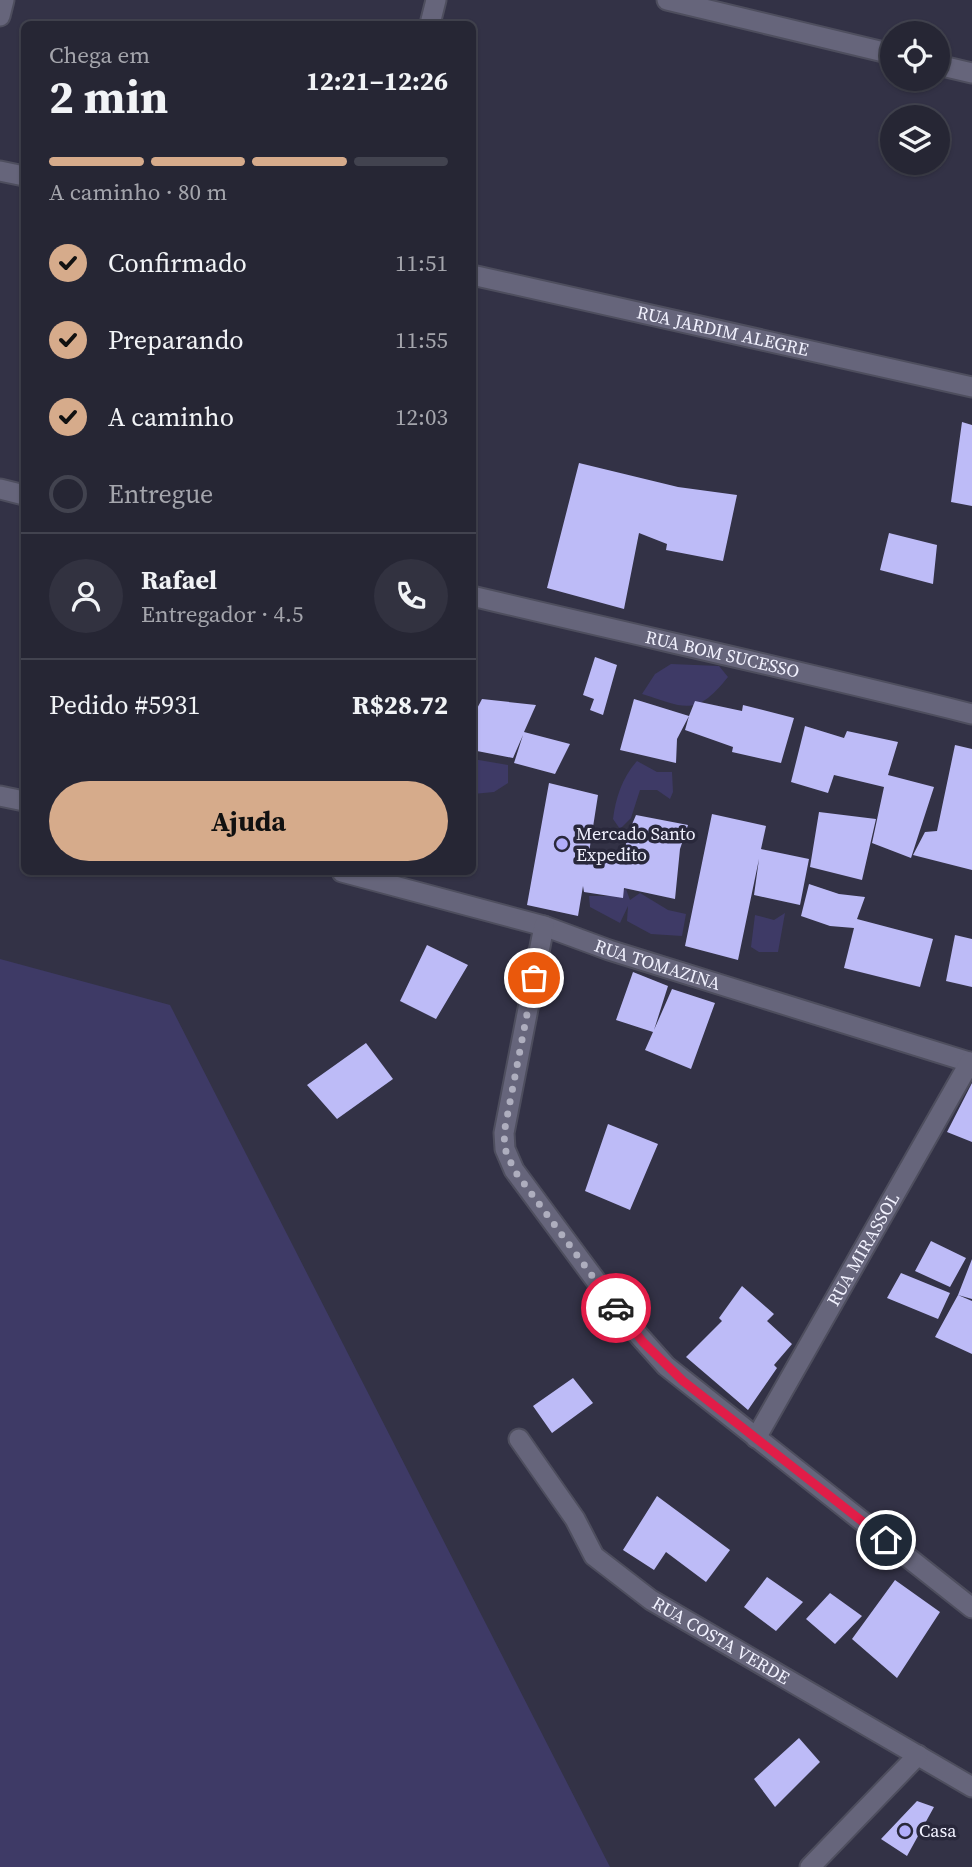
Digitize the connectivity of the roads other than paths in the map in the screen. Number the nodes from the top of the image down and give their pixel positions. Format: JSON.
{"nodes":[{"id":1,"x":4,"y":0,"type":"edge"},
{"id":2,"x":436,"y":0,"type":"edge"},
{"id":3,"x":667,"y":0,"type":"edge"},
{"id":4,"x":0,"y":16,"type":"edge"},
{"id":5,"x":430,"y":21,"type":"edge"},
{"id":6,"x":880,"y":51,"type":"edge"},
{"id":7,"x":950,"y":68,"type":"edge"},
{"id":8,"x":972,"y":73,"type":"edge"},
{"id":9,"x":0,"y":171,"type":"edge"},
{"id":10,"x":21,"y":175,"type":"edge"},
{"id":11,"x":476,"y":276,"type":"edge"},
{"id":12,"x":972,"y":387,"type":"edge"},
{"id":13,"x":0,"y":489,"type":"edge"},
{"id":14,"x":21,"y":494,"type":"edge"},
{"id":15,"x":476,"y":597,"type":"edge"},
{"id":16,"x":972,"y":715,"type":"edge"},
{"id":17,"x":0,"y":796,"type":"edge"},
{"id":18,"x":21,"y":800,"type":"edge"},
{"id":19,"x":353,"y":875,"type":"edge"},
{"id":20,"x":544,"y":926,"type":"junction"},
{"id":21,"x":971,"y":1062,"type":"edge"},
{"id":22,"x":756,"y":1438,"type":"junction"},
{"id":23,"x":519,"y":1439,"type":"dead end"},
{"id":24,"x":972,"y":1608,"type":"edge"},
{"id":25,"x":918,"y":1755,"type":"junction"},
{"id":26,"x":972,"y":1787,"type":"edge"},
{"id":27,"x":810,"y":1867,"type":"edge"}],
"edges":[{"from":1,"to":4,"type":"street"},
{"from":2,"to":5,"type":"street"},
{"from":3,"to":6,"type":"street"},
{"from":7,"to":8,"type":"street"},
{"from":9,"to":10,"type":"street"},
{"from":11,"to":12,"type":"street","name":"RUA JARDIM ALEGRE"},
{"from":13,"to":14,"type":"street"},
{"from":15,"to":16,"type":"street","name":"RUA BOM SUCESSO"},
{"from":17,"to":18,"type":"street"},
{"from":19,"to":20,"type":"street","name":"RUA TOMAZINA"},
{"from":20,"to":21,"type":"street","name":"RUA TOMAZINA"},
{"from":20,"to":22,"type":"street"},
{"from":21,"to":22,"type":"street","name":"RUA MIRASSOL"},
{"from":22,"to":24,"type":"street"},
{"from":23,"to":25,"type":"street","name":"RUA COSTA VERDE"},
{"from":25,"to":26,"type":"street","name":"RUA COSTA VERDE"},
{"from":25,"to":27,"type":"street"}]}
